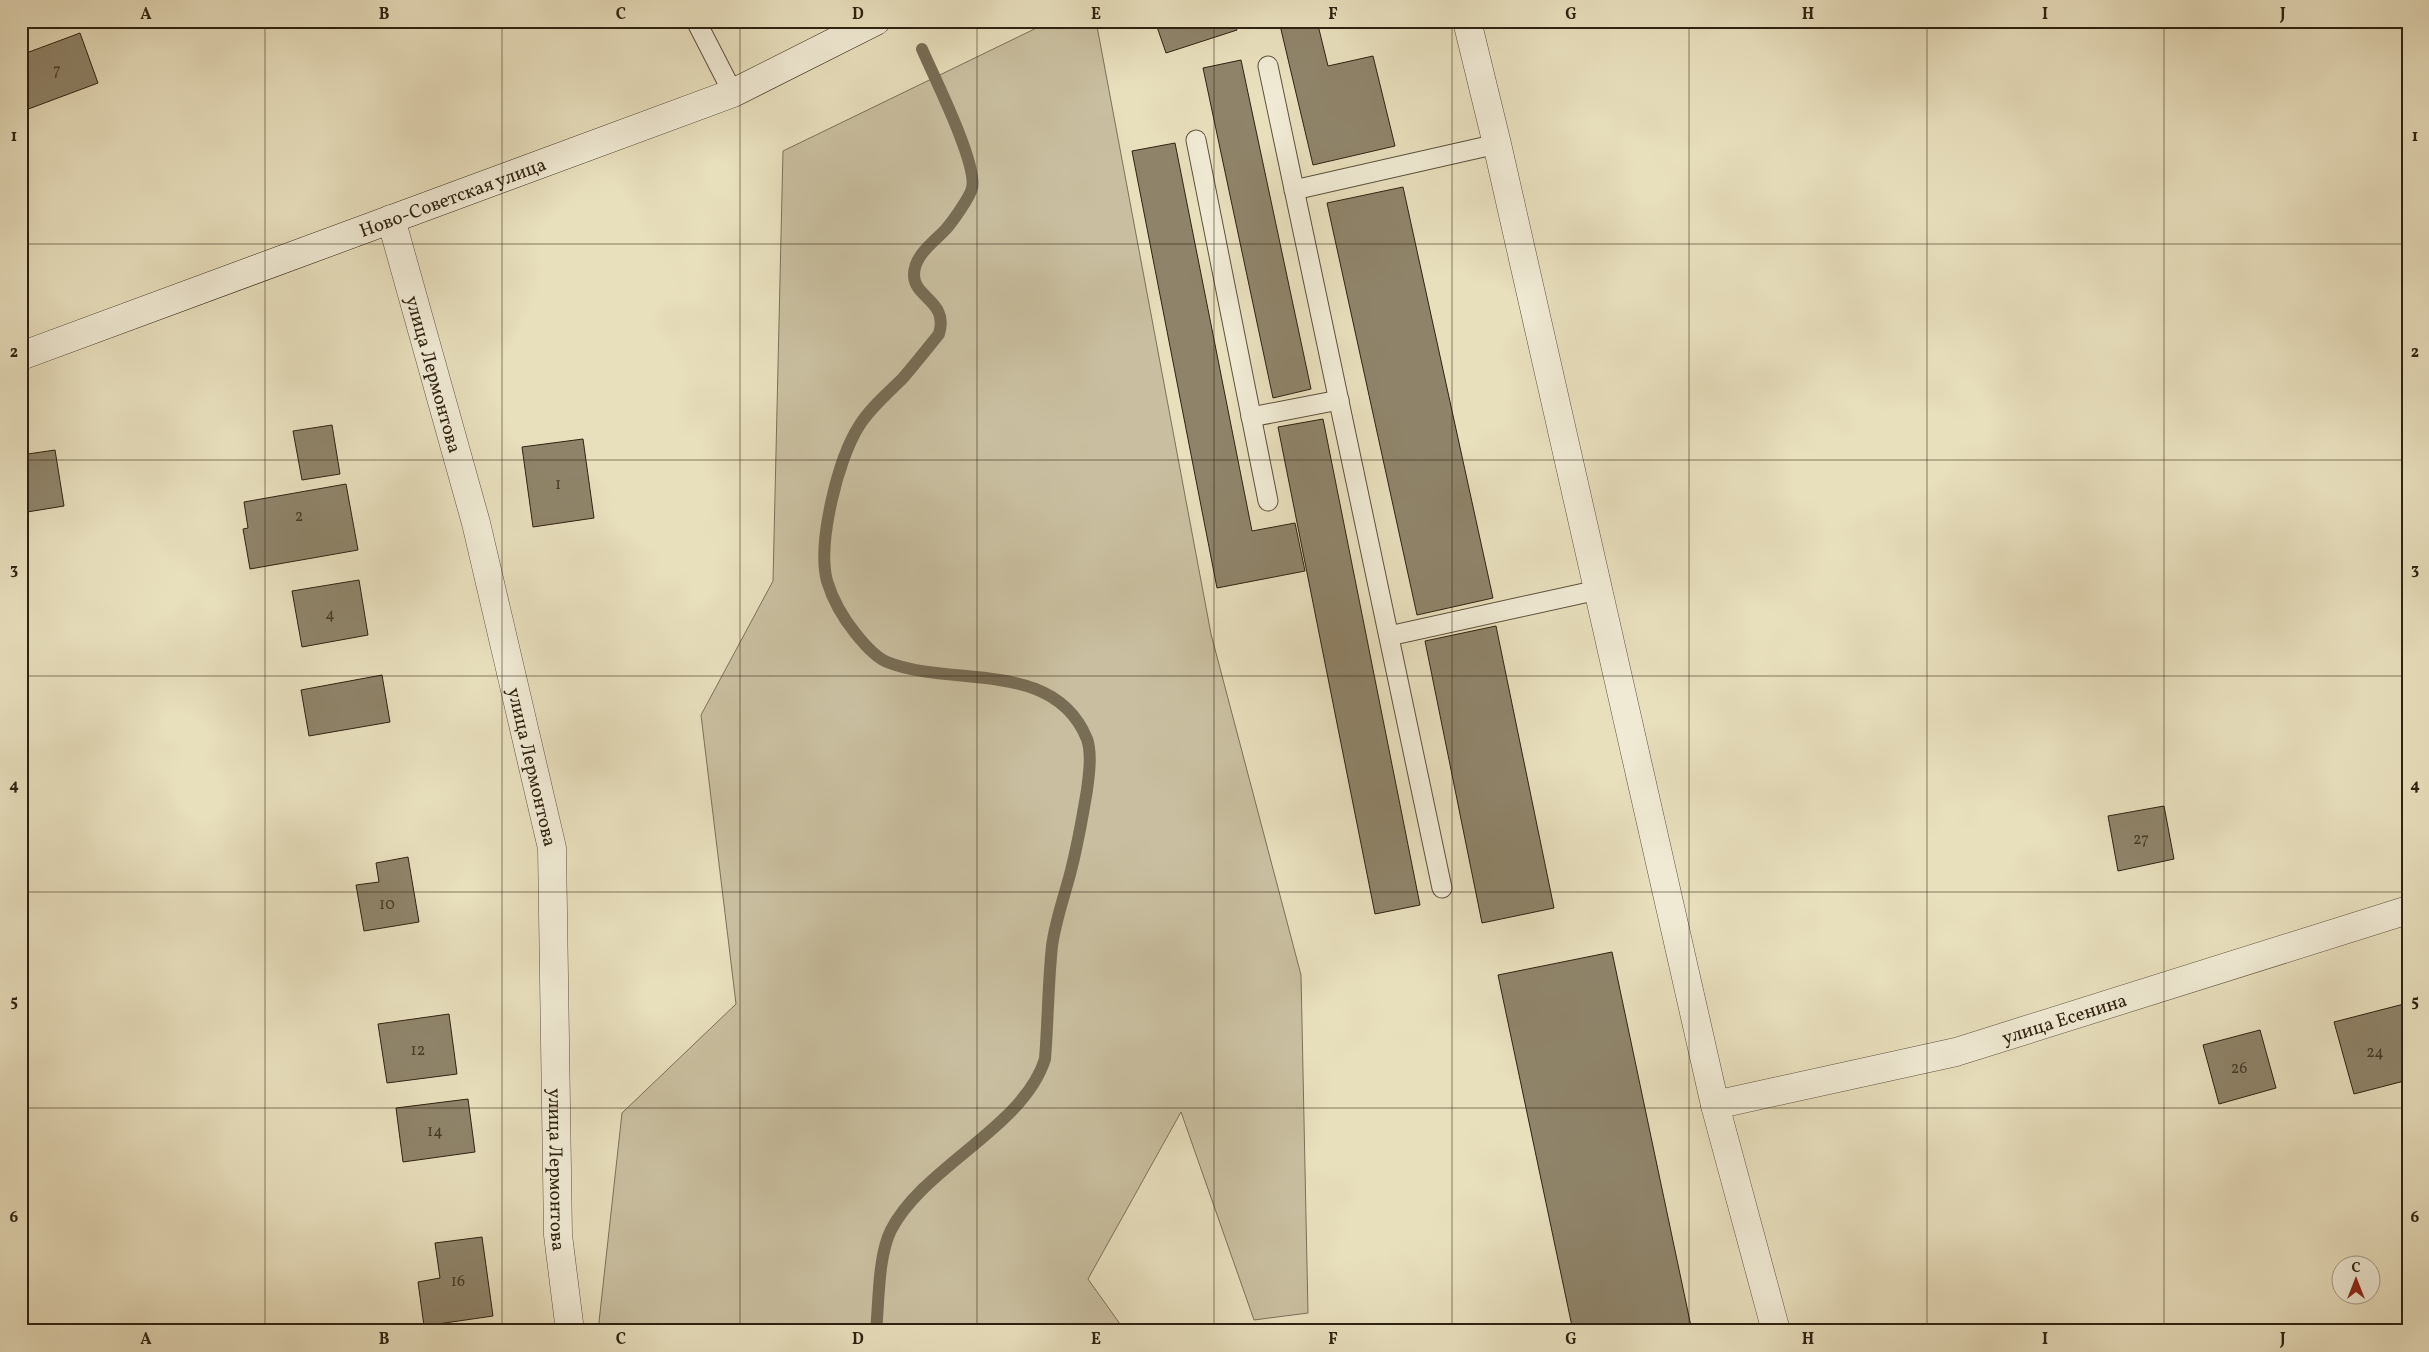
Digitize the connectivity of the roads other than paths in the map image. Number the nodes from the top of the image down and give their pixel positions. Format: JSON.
{"nodes":[{"id":1,"x":696,"y":21,"type":"edge"},
{"id":2,"x":876,"y":21,"type":"edge"},
{"id":3,"x":1466,"y":21,"type":"edge"},
{"id":4,"x":1268,"y":66,"type":"dead end"},
{"id":5,"x":733,"y":93,"type":"junction"},
{"id":6,"x":1196,"y":140,"type":"dead end"},
{"id":7,"x":1497,"y":144,"type":"junction"},
{"id":8,"x":1294,"y":190,"type":"junction"},
{"id":9,"x":391,"y":219,"type":"junction"},
{"id":10,"x":21,"y":356,"type":"edge"},
{"id":11,"x":1339,"y":400,"type":"junction"},
{"id":12,"x":1251,"y":417,"type":"junction"},
{"id":13,"x":1268,"y":501,"type":"dead end"},
{"id":14,"x":1598,"y":590,"type":"junction"},
{"id":15,"x":1388,"y":636,"type":"junction"},
{"id":16,"x":1442,"y":888,"type":"dead end"},
{"id":17,"x":2408,"y":910,"type":"edge"},
{"id":18,"x":1715,"y":1105,"type":"junction"},
{"id":19,"x":570,"y":1331,"type":"edge"},
{"id":20,"x":1776,"y":1331,"type":"edge"}],
"edges":[{"from":1,"to":5,"type":"lane"},
{"from":2,"to":5,"type":"street","name":"Ново-Советская улица"},
{"from":3,"to":7,"type":"street"},
{"from":4,"to":8,"type":"lane"},
{"from":5,"to":9,"type":"street","name":"Ново-Советская улица"},
{"from":6,"to":12,"type":"lane"},
{"from":7,"to":8,"type":"lane"},
{"from":7,"to":14,"type":"street"},
{"from":8,"to":11,"type":"lane"},
{"from":9,"to":10,"type":"street","name":"Ново-Советская улица"},
{"from":9,"to":19,"type":"street","name":"улица Лермонтова"},
{"from":11,"to":12,"type":"lane"},
{"from":11,"to":15,"type":"lane"},
{"from":12,"to":13,"type":"lane"},
{"from":14,"to":15,"type":"lane"},
{"from":14,"to":18,"type":"street"},
{"from":15,"to":16,"type":"lane"},
{"from":17,"to":18,"type":"street","name":"улица Есенина"},
{"from":18,"to":20,"type":"street"}]}
